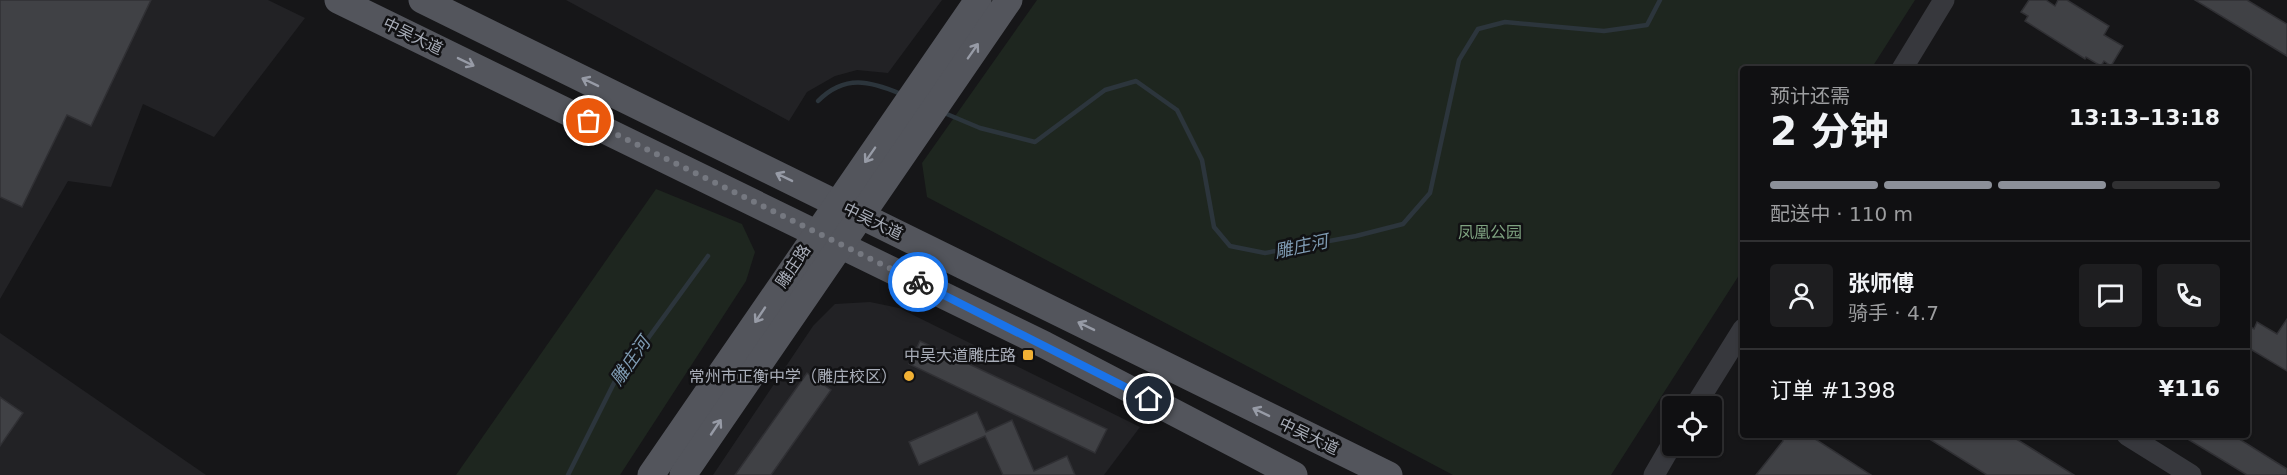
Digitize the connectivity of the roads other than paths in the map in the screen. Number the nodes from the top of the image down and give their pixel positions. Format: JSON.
{"nodes":[{"id":1,"x":338,"y":0,"type":"edge"},
{"id":2,"x":422,"y":0,"type":"edge"},
{"id":3,"x":978,"y":0,"type":"edge"},
{"id":4,"x":1009,"y":0,"type":"edge"},
{"id":5,"x":1944,"y":0,"type":"edge"},
{"id":6,"x":450,"y":6,"type":"edge"},
{"id":7,"x":1904,"y":66,"type":"edge"},
{"id":8,"x":922,"y":103,"type":"junction"},
{"id":9,"x":848,"y":209,"type":"junction"},
{"id":10,"x":817,"y":232,"type":"junction"},
{"id":11,"x":842,"y":244,"type":"junction"},
{"id":12,"x":1740,"y":334,"type":"edge"},
{"id":13,"x":1701,"y":396,"type":"edge"},
{"id":14,"x":2132,"y":438,"type":"edge"},
{"id":15,"x":1665,"y":456,"type":"edge"},
{"id":16,"x":651,"y":475,"type":"edge"},
{"id":17,"x":683,"y":475,"type":"edge"},
{"id":18,"x":1294,"y":475,"type":"edge"},
{"id":19,"x":1389,"y":475,"type":"edge"},
{"id":20,"x":1654,"y":475,"type":"edge"},
{"id":21,"x":2191,"y":475,"type":"edge"}],
"edges":[{"from":1,"to":10,"type":"main road","name":"中吴大道","one_way":true},
{"from":2,"to":6,"type":"main road","name":"中吴大道"},
{"from":3,"to":8,"type":"main road","name":"雕庄路"},
{"from":8,"to":4,"type":"main road","name":"雕庄路","one_way":true},
{"from":5,"to":7,"type":"street"},
{"from":9,"to":6,"type":"main road","name":"中吴大道","one_way":true},
{"from":8,"to":9,"type":"main road","name":"雕庄路"},
{"from":9,"to":10,"type":"main road","name":"雕庄路"},
{"from":9,"to":11,"type":"main road","name":"雕庄路"},
{"from":19,"to":9,"type":"main road","name":"中吴大道","one_way":true},
{"from":10,"to":11,"type":"main road","name":"中吴大道"},
{"from":10,"to":16,"type":"main road","name":"雕庄路","one_way":true},
{"from":17,"to":11,"type":"main road","name":"雕庄路","one_way":true},
{"from":11,"to":18,"type":"main road","name":"中吴大道"},
{"from":12,"to":13,"type":"street"},
{"from":14,"to":21,"type":"street"},
{"from":15,"to":20,"type":"street"}]}
